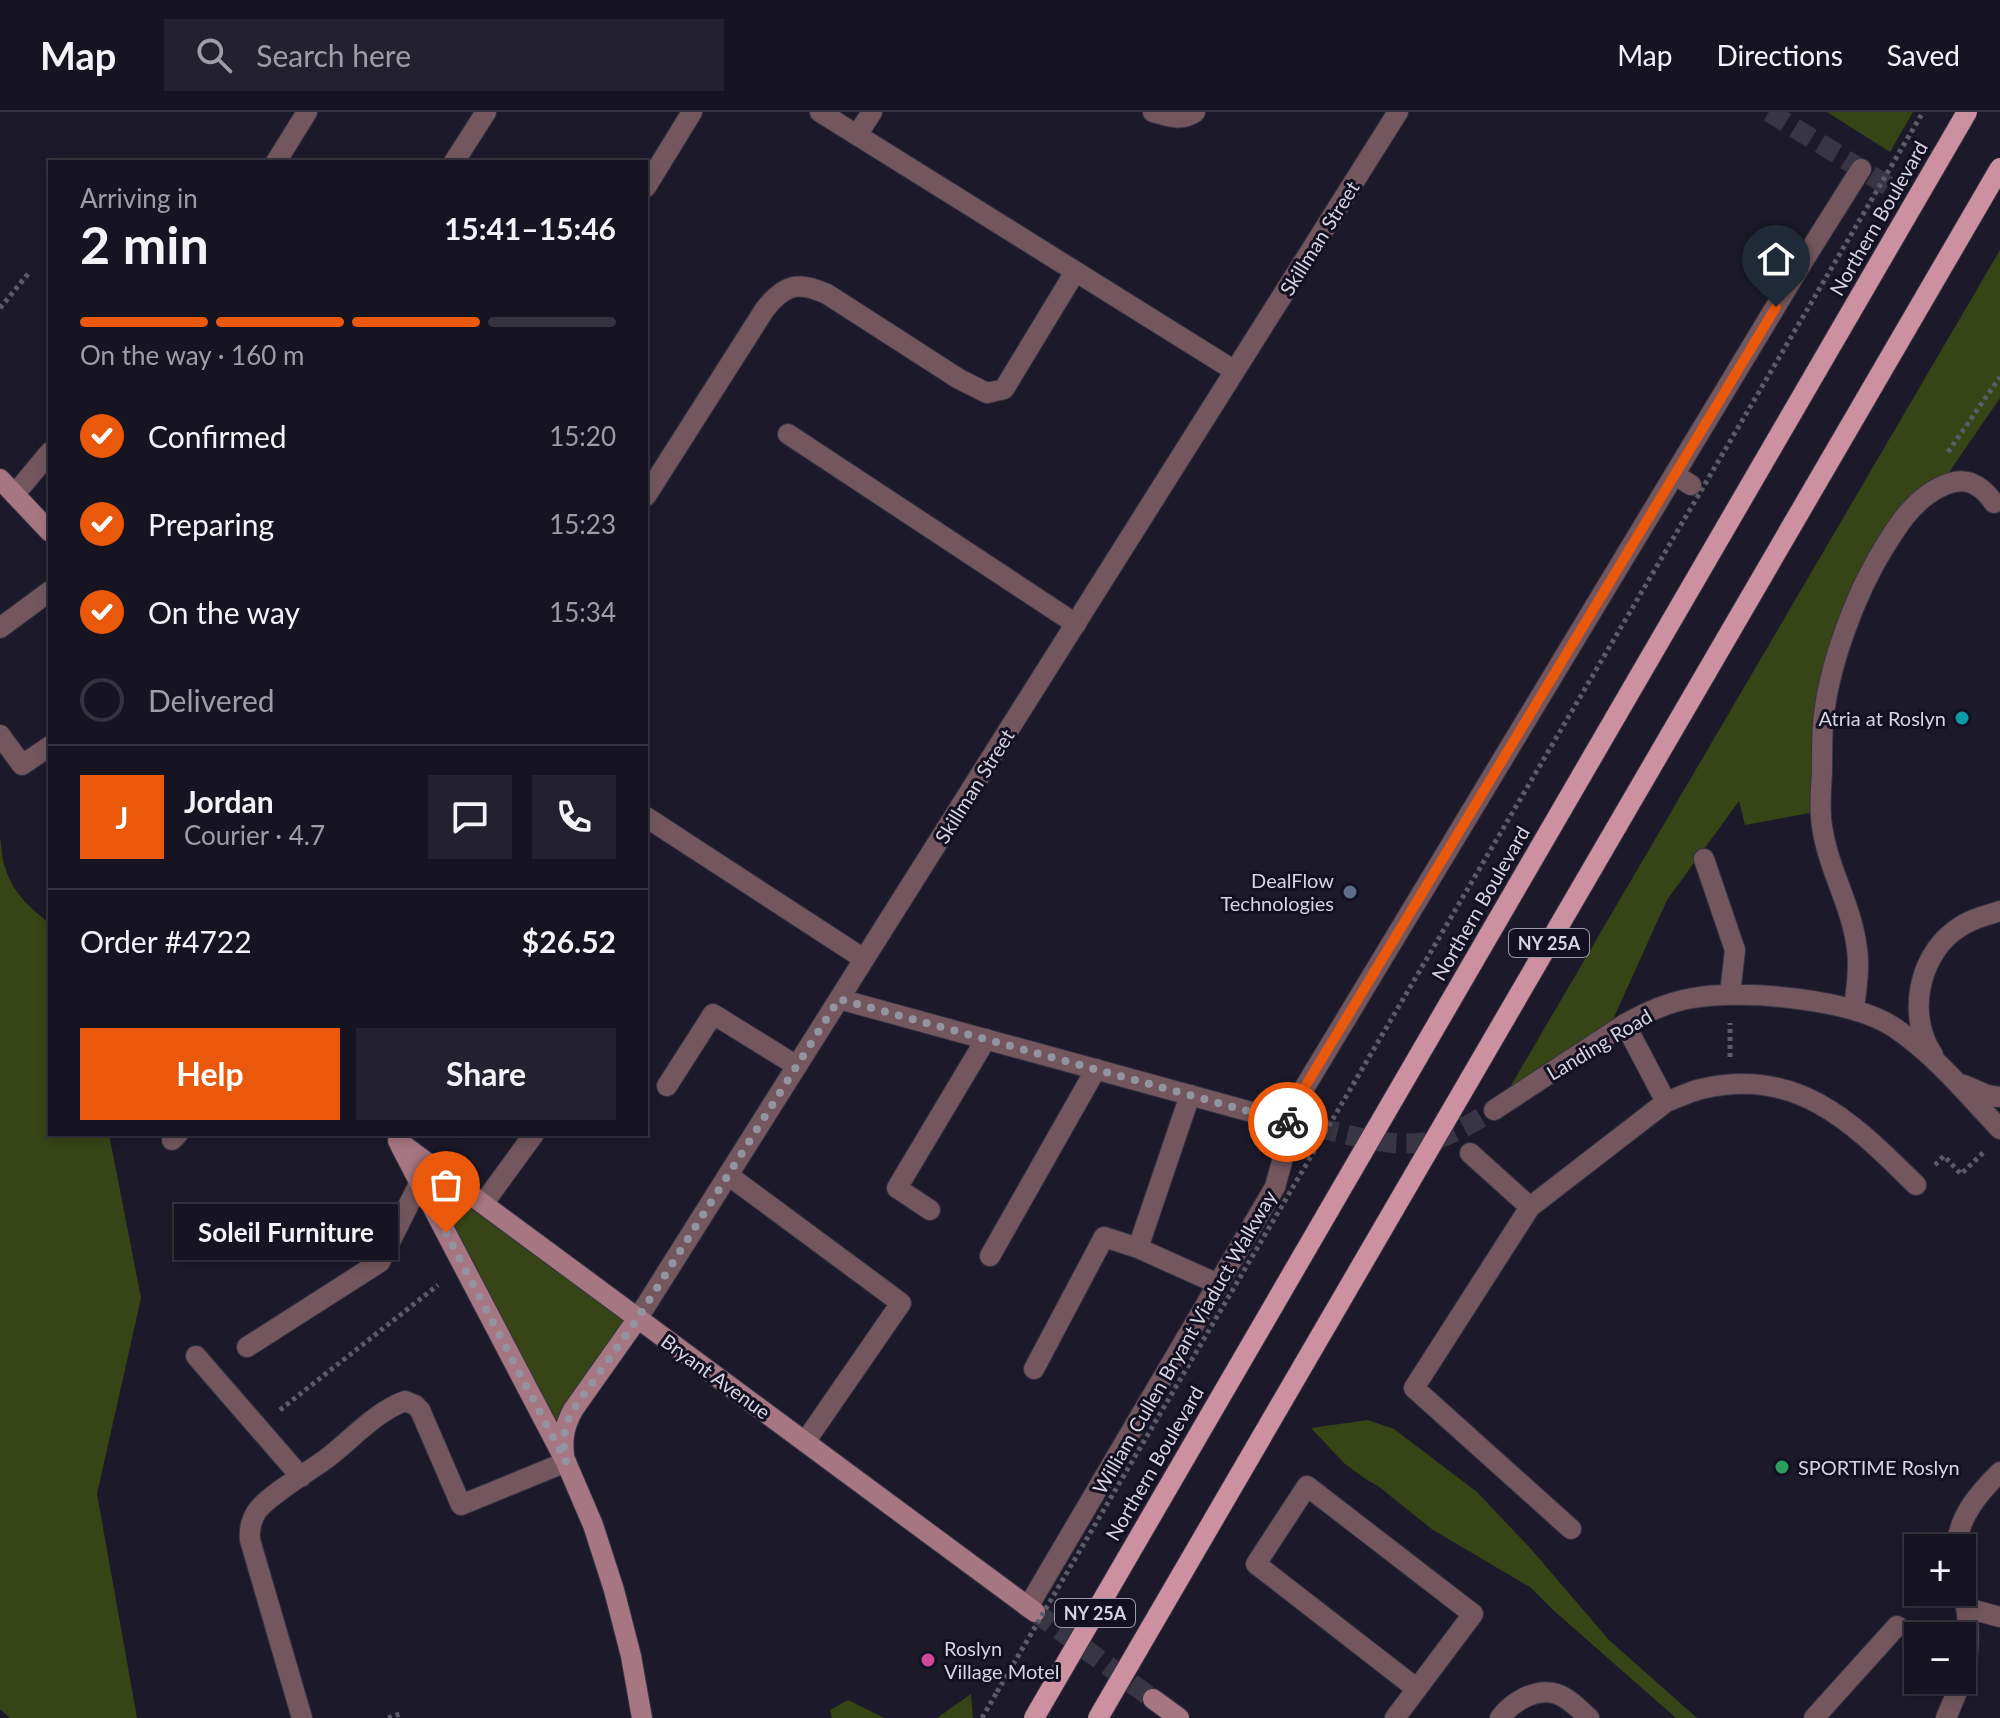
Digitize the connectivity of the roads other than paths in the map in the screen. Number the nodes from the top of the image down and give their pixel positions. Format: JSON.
{"nodes":[{"id":1,"x":307,"y":112,"type":"edge"},
{"id":2,"x":486,"y":112,"type":"edge"},
{"id":3,"x":692,"y":112,"type":"edge"},
{"id":4,"x":820,"y":112,"type":"edge"},
{"id":5,"x":872,"y":112,"type":"edge"},
{"id":6,"x":1153,"y":112,"type":"edge"},
{"id":7,"x":1195,"y":112,"type":"edge"},
{"id":8,"x":1398,"y":112,"type":"edge"},
{"id":9,"x":1967,"y":112,"type":"edge"},
{"id":10,"x":857,"y":135,"type":"junction"},
{"id":11,"x":277,"y":160,"type":"edge"},
{"id":12,"x":455,"y":160,"type":"edge"},
{"id":13,"x":2000,"y":168,"type":"edge"},
{"id":14,"x":1861,"y":169,"type":"dead end"},
{"id":15,"x":648,"y":184,"type":"edge"},
{"id":16,"x":1075,"y":272,"type":"junction"},
{"id":17,"x":1235,"y":371,"type":"junction"},
{"id":18,"x":788,"y":434,"type":"dead end"},
{"id":19,"x":48,"y":454,"type":"edge"},
{"id":20,"x":8,"y":486,"type":"edge"},
{"id":21,"x":648,"y":493,"type":"edge"},
{"id":22,"x":1994,"y":503,"type":"dead end"},
{"id":23,"x":48,"y":530,"type":"edge"},
{"id":24,"x":48,"y":592,"type":"edge"},
{"id":25,"x":1076,"y":624,"type":"junction"},
{"id":26,"x":0,"y":628,"type":"edge"},
{"id":27,"x":0,"y":735,"type":"edge"},
{"id":28,"x":48,"y":747,"type":"edge"},
{"id":29,"x":648,"y":818,"type":"edge"},
{"id":30,"x":1704,"y":859,"type":"dead end"},
{"id":31,"x":2000,"y":911,"type":"edge"},
{"id":32,"x":864,"y":959,"type":"junction"},
{"id":33,"x":1730,"y":994,"type":"junction"},
{"id":34,"x":839,"y":999,"type":"junction"},
{"id":35,"x":1854,"y":1009,"type":"junction"},
{"id":36,"x":1625,"y":1024,"type":"junction"},
{"id":37,"x":986,"y":1039,"type":"junction"},
{"id":38,"x":797,"y":1066,"type":"junction"},
{"id":39,"x":1096,"y":1069,"type":"junction"},
{"id":40,"x":1943,"y":1069,"type":"junction"},
{"id":41,"x":667,"y":1086,"type":"dead end"},
{"id":42,"x":1190,"y":1095,"type":"junction"},
{"id":43,"x":2000,"y":1097,"type":"edge"},
{"id":44,"x":1666,"y":1102,"type":"junction"},
{"id":45,"x":1494,"y":1110,"type":"tunnel mouth"},
{"id":46,"x":1288,"y":1122,"type":"junction"},
{"id":47,"x":1318,"y":1128,"type":"tunnel mouth"},
{"id":48,"x":533,"y":1136,"type":"edge"},
{"id":49,"x":396,"y":1137,"type":"edge"},
{"id":50,"x":1996,"y":1137,"type":"edge"},
{"id":51,"x":1470,"y":1153,"type":"dead end"},
{"id":52,"x":728,"y":1175,"type":"junction"},
{"id":53,"x":420,"y":1182,"type":"junction"},
{"id":54,"x":1916,"y":1185,"type":"road end"},
{"id":55,"x":483,"y":1204,"type":"junction"},
{"id":56,"x":1530,"y":1207,"type":"junction"},
{"id":57,"x":930,"y":1210,"type":"dead end"},
{"id":58,"x":1138,"y":1248,"type":"junction"},
{"id":59,"x":990,"y":1256,"type":"dead end"},
{"id":60,"x":1218,"y":1284,"type":"junction"},
{"id":61,"x":638,"y":1318,"type":"junction"},
{"id":62,"x":247,"y":1347,"type":"dead end"},
{"id":63,"x":196,"y":1356,"type":"dead end"},
{"id":64,"x":1034,"y":1369,"type":"dead end"},
{"id":65,"x":805,"y":1442,"type":"junction"},
{"id":66,"x":566,"y":1462,"type":"junction"},
{"id":67,"x":2000,"y":1472,"type":"edge"},
{"id":68,"x":301,"y":1477,"type":"junction"},
{"id":69,"x":1571,"y":1529,"type":"dead end"},
{"id":70,"x":1957,"y":1534,"type":"edge"},
{"id":71,"x":1967,"y":1608,"type":"joint"},
{"id":72,"x":1031,"y":1610,"type":"joint"},
{"id":73,"x":2000,"y":1617,"type":"edge"},
{"id":74,"x":1969,"y":1622,"type":"edge"},
{"id":75,"x":1897,"y":1626,"type":"dead end"},
{"id":76,"x":1417,"y":1689,"type":"junction"},
{"id":77,"x":1956,"y":1694,"type":"edge"},
{"id":78,"x":1153,"y":1699,"type":"tunnel mouth"},
{"id":79,"x":302,"y":1718,"type":"edge"},
{"id":80,"x":642,"y":1718,"type":"edge"},
{"id":81,"x":1034,"y":1718,"type":"edge"},
{"id":82,"x":1098,"y":1718,"type":"edge"},
{"id":83,"x":1179,"y":1718,"type":"edge"},
{"id":84,"x":1395,"y":1718,"type":"edge"},
{"id":85,"x":1500,"y":1718,"type":"edge"},
{"id":86,"x":1589,"y":1718,"type":"edge"},
{"id":87,"x":1814,"y":1718,"type":"edge"},
{"id":88,"x":1946,"y":1718,"type":"edge"}],
"edges":[{"from":1,"to":11,"type":"street"},
{"from":2,"to":12,"type":"street"},
{"from":3,"to":15,"type":"street"},
{"from":4,"to":10,"type":"street"},
{"from":5,"to":10,"type":"street"},
{"from":6,"to":7,"type":"street"},
{"from":8,"to":17,"type":"street","name":"Skillman Street"},
{"from":9,"to":81,"type":"main road","name":"Northern Boulevard","number":"NY 25A","bridge":true},
{"from":10,"to":16,"type":"street"},
{"from":13,"to":82,"type":"main road","number":"NY 25A","bridge":true},
{"from":14,"to":46,"type":"street"},
{"from":16,"to":17,"type":"street"},
{"from":16,"to":21,"type":"street"},
{"from":17,"to":25,"type":"street","name":"Skillman Street"},
{"from":18,"to":25,"type":"street"},
{"from":19,"to":20,"type":"street"},
{"from":20,"to":23,"type":"main road"},
{"from":22,"to":35,"type":"street"},
{"from":24,"to":26,"type":"street"},
{"from":25,"to":32,"type":"street","name":"Skillman Street"},
{"from":27,"to":28,"type":"street"},
{"from":29,"to":32,"type":"street"},
{"from":30,"to":33,"type":"street"},
{"from":31,"to":40,"type":"street"},
{"from":32,"to":34,"type":"street","name":"Skillman Street"},
{"from":33,"to":35,"type":"street","name":"Landing Road"},
{"from":33,"to":36,"type":"street","name":"Landing Road"},
{"from":34,"to":37,"type":"street"},
{"from":34,"to":38,"type":"street","name":"Skillman Street"},
{"from":35,"to":40,"type":"street","name":"Landing Road"},
{"from":36,"to":44,"type":"street"},
{"from":36,"to":45,"type":"street","name":"Landing Road"},
{"from":37,"to":39,"type":"street"},
{"from":37,"to":57,"type":"street"},
{"from":38,"to":41,"type":"street"},
{"from":38,"to":52,"type":"street","name":"Skillman Street"},
{"from":39,"to":42,"type":"street"},
{"from":39,"to":59,"type":"street"},
{"from":40,"to":43,"type":"street"},
{"from":40,"to":50,"type":"street","name":"Landing Road"},
{"from":42,"to":46,"type":"street"},
{"from":42,"to":58,"type":"street"},
{"from":44,"to":54,"type":"street"},
{"from":44,"to":56,"type":"street"},
{"from":46,"to":47,"type":"street"},
{"from":46,"to":60,"type":"street"},
{"from":48,"to":55,"type":"street"},
{"from":49,"to":53,"type":"main road"},
{"from":49,"to":55,"type":"main road","name":"Bryant Avenue"},
{"from":51,"to":56,"type":"street"},
{"from":52,"to":61,"type":"street","name":"Skillman Street"},
{"from":52,"to":65,"type":"street"},
{"from":53,"to":62,"type":"street"},
{"from":53,"to":66,"type":"main road"},
{"from":55,"to":61,"type":"main road","name":"Bryant Avenue"},
{"from":56,"to":69,"type":"street"},
{"from":58,"to":60,"type":"street"},
{"from":58,"to":64,"type":"street"},
{"from":60,"to":72,"type":"street"},
{"from":61,"to":65,"type":"main road","name":"Bryant Avenue"},
{"from":61,"to":66,"type":"main road","name":"Skillman Street"},
{"from":63,"to":68,"type":"street"},
{"from":65,"to":72,"type":"main road","name":"Bryant Avenue"},
{"from":66,"to":68,"type":"street"},
{"from":66,"to":80,"type":"main road"},
{"from":67,"to":70,"type":"street"},
{"from":68,"to":79,"type":"street"},
{"from":71,"to":73,"type":"street"},
{"from":71,"to":74,"type":"street"},
{"from":75,"to":87,"type":"street"},
{"from":76,"to":76,"type":"street"},
{"from":76,"to":84,"type":"street"},
{"from":77,"to":88,"type":"street"},
{"from":78,"to":83,"type":"main road"},
{"from":85,"to":86,"type":"street"}]}
